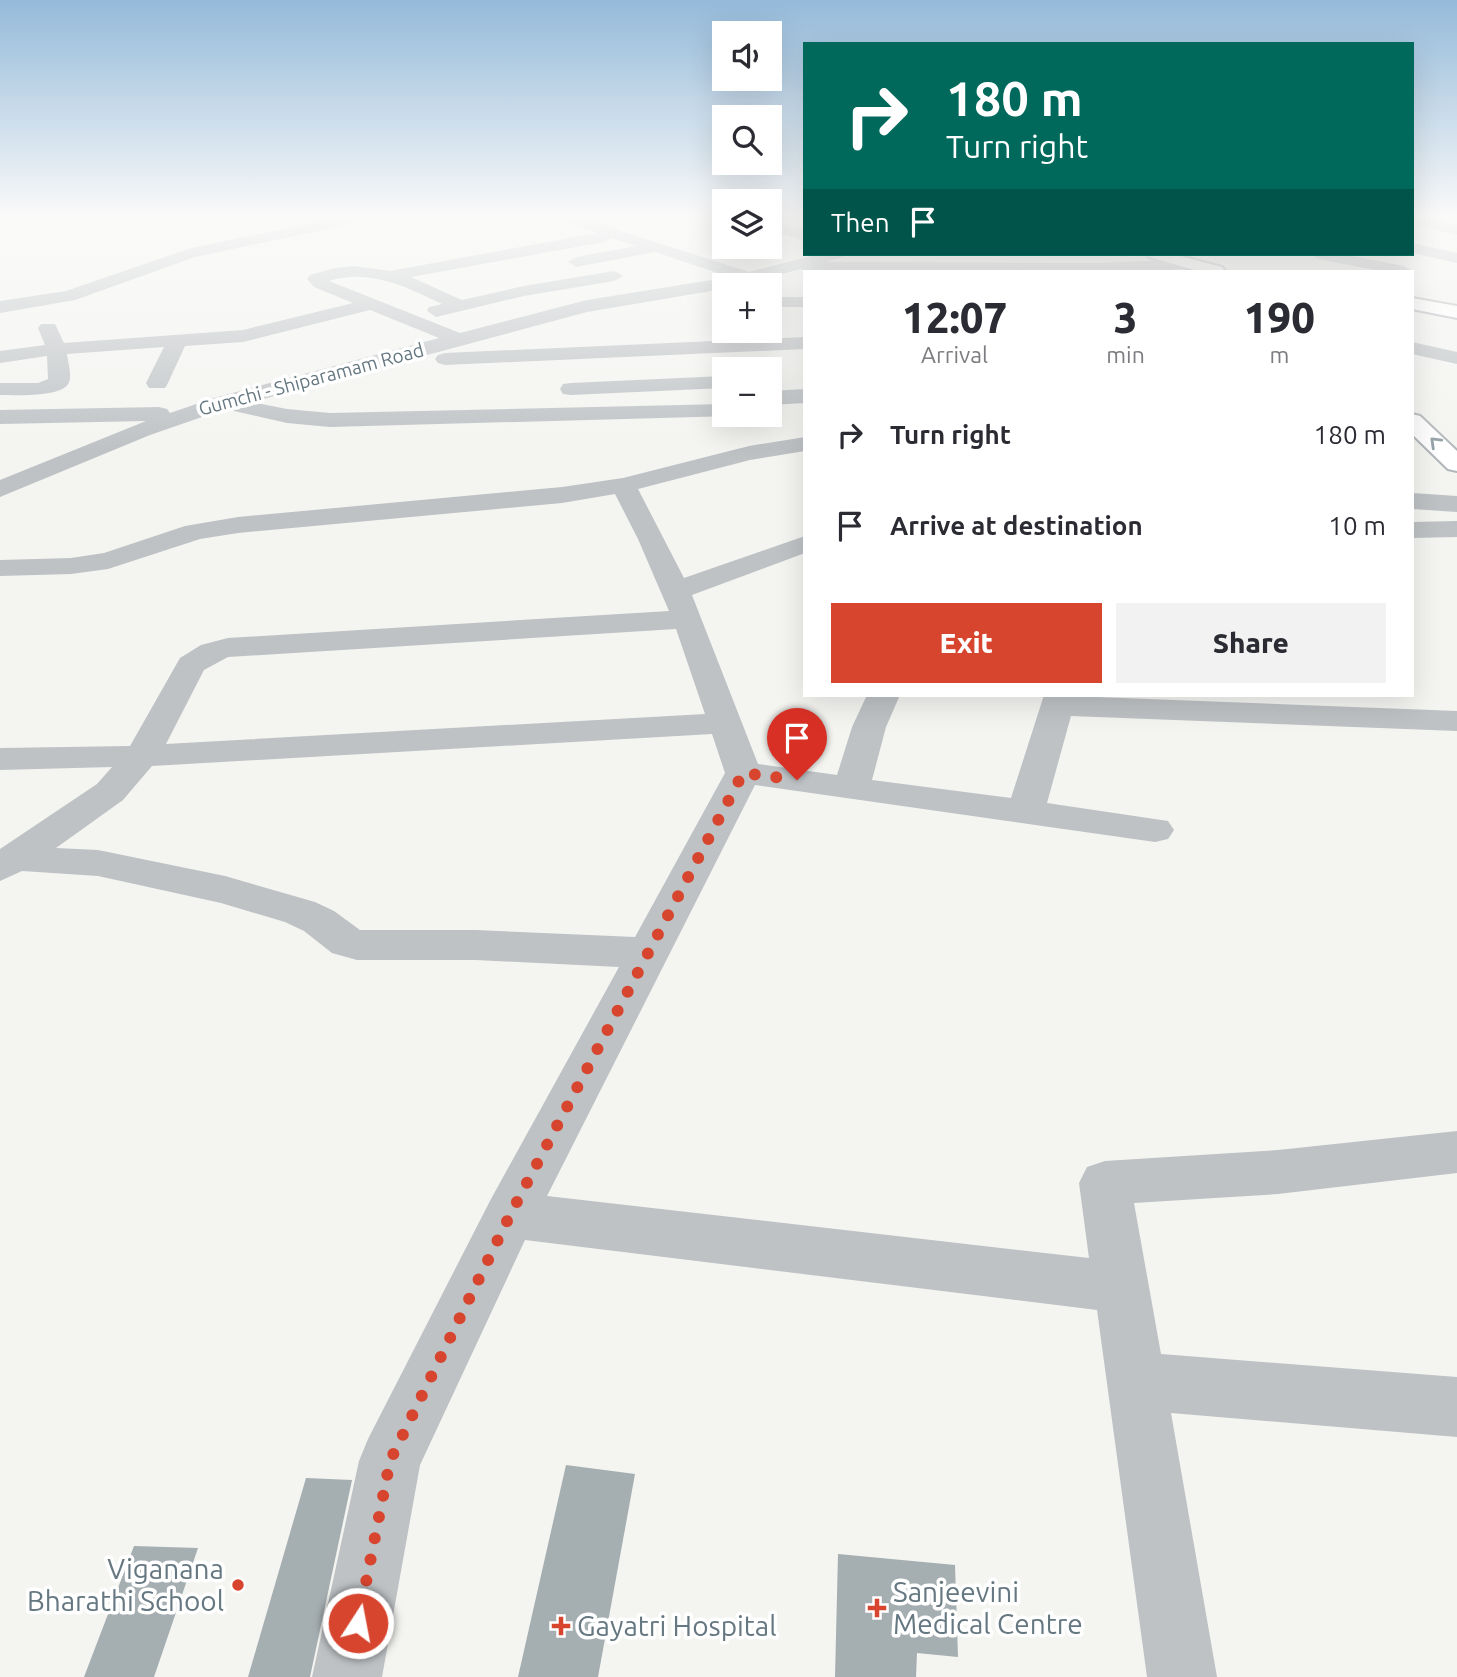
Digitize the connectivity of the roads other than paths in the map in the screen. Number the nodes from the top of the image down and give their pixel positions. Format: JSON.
{"nodes":[{"id":1,"x":74,"y":294,"type":"edge"},
{"id":2,"x":349,"y":294,"type":"edge"},
{"id":3,"x":437,"y":294,"type":"edge"},
{"id":4,"x":509,"y":294,"type":"edge"},
{"id":5,"x":536,"y":294,"type":"edge"},
{"id":6,"x":695,"y":294,"type":"edge"},
{"id":7,"x":782,"y":302,"type":"edge"},
{"id":8,"x":803,"y":302,"type":"edge"},
{"id":9,"x":1414,"y":303,"type":"edge"},
{"id":10,"x":370,"y":304,"type":"junction"},
{"id":11,"x":459,"y":305,"type":"junction"},
{"id":12,"x":0,"y":307,"type":"edge"},
{"id":13,"x":582,"y":307,"type":"junction"},
{"id":14,"x":1414,"y":312,"type":"edge"},
{"id":15,"x":1457,"y":312,"type":"edge"},
{"id":16,"x":405,"y":319,"type":"junction"},
{"id":17,"x":1457,"y":321,"type":"edge"},
{"id":18,"x":48,"y":328,"type":"dead end"},
{"id":19,"x":458,"y":339,"type":"junction"},
{"id":20,"x":178,"y":340,"type":"junction"},
{"id":21,"x":803,"y":343,"type":"edge"},
{"id":22,"x":1414,"y":348,"type":"edge"},
{"id":23,"x":57,"y":349,"type":"junction"},
{"id":24,"x":748,"y":351,"type":"edge"},
{"id":25,"x":0,"y":357,"type":"edge"},
{"id":26,"x":803,"y":358,"type":"edge"},
{"id":27,"x":1457,"y":358,"type":"edge"},
{"id":28,"x":383,"y":360,"type":"junction"},
{"id":29,"x":139,"y":368,"type":"dead end"},
{"id":30,"x":712,"y":383,"type":"edge"},
{"id":31,"x":0,"y":389,"type":"edge"},
{"id":32,"x":550,"y":391,"type":"dead end"},
{"id":33,"x":466,"y":396,"type":"dead end"},
{"id":34,"x":803,"y":396,"type":"edge"},
{"id":35,"x":782,"y":397,"type":"edge"},
{"id":36,"x":222,"y":403,"type":"junction"},
{"id":37,"x":255,"y":408,"type":"junction"},
{"id":38,"x":712,"y":411,"type":"edge"},
{"id":39,"x":1416,"y":412,"type":"edge"},
{"id":40,"x":185,"y":413,"type":"junction"},
{"id":41,"x":0,"y":417,"type":"edge"},
{"id":42,"x":1457,"y":435,"type":"edge"},
{"id":43,"x":803,"y":444,"type":"edge"},
{"id":44,"x":1457,"y":464,"type":"edge"},
{"id":45,"x":623,"y":485,"type":"junction"},
{"id":46,"x":0,"y":489,"type":"edge"},
{"id":47,"x":1414,"y":501,"type":"edge"},
{"id":48,"x":1457,"y":504,"type":"edge"},
{"id":49,"x":1457,"y":529,"type":"edge"},
{"id":50,"x":1414,"y":530,"type":"edge"},
{"id":51,"x":803,"y":545,"type":"edge"},
{"id":52,"x":0,"y":568,"type":"edge"},
{"id":53,"x":682,"y":605,"type":"junction"},
{"id":54,"x":882,"y":697,"type":"edge"},
{"id":55,"x":1059,"y":700,"type":"edge"},
{"id":56,"x":1457,"y":721,"type":"edge"},
{"id":57,"x":725,"y":723,"type":"junction"},
{"id":58,"x":142,"y":756,"type":"junction"},
{"id":59,"x":0,"y":758,"type":"edge"},
{"id":60,"x":743,"y":773,"type":"junction"},
{"id":61,"x":851,"y":788,"type":"junction"},
{"id":62,"x":1026,"y":812,"type":"junction"},
{"id":63,"x":1156,"y":830,"type":"dead end"},
{"id":64,"x":8,"y":863,"type":"edge"},
{"id":65,"x":648,"y":953,"type":"junction"},
{"id":66,"x":1457,"y":1152,"type":"edge"},
{"id":67,"x":510,"y":1215,"type":"junction"},
{"id":68,"x":1121,"y":1287,"type":"junction"},
{"id":69,"x":1136,"y":1381,"type":"junction"},
{"id":70,"x":1457,"y":1407,"type":"edge"},
{"id":71,"x":347,"y":1677,"type":"edge"},
{"id":72,"x":1182,"y":1677,"type":"edge"}],
"edges":[{"from":1,"to":12,"type":"street"},
{"from":2,"to":10,"type":"street"},
{"from":3,"to":11,"type":"street"},
{"from":4,"to":11,"type":"street"},
{"from":5,"to":13,"type":"street"},
{"from":6,"to":13,"type":"street","name":"Gumchi - Shiparamam Road"},
{"from":7,"to":8,"type":"street"},
{"from":9,"to":15,"type":"main road"},
{"from":10,"to":16,"type":"street"},
{"from":10,"to":20,"type":"street"},
{"from":11,"to":16,"type":"street"},
{"from":13,"to":19,"type":"street","name":"Gumchi - Shiparamam Road"},
{"from":14,"to":17,"type":"main road"},
{"from":16,"to":19,"type":"street"},
{"from":18,"to":23,"type":"street"},
{"from":19,"to":28,"type":"street","name":"Gumchi - Shiparamam Road"},
{"from":20,"to":23,"type":"street"},
{"from":20,"to":29,"type":"street"},
{"from":21,"to":24,"type":"street"},
{"from":22,"to":27,"type":"street"},
{"from":23,"to":25,"type":"street"},
{"from":23,"to":31,"type":"street"},
{"from":24,"to":26,"type":"street"},
{"from":24,"to":28,"type":"street"},
{"from":28,"to":36,"type":"street","name":"Gumchi - Shiparamam Road"},
{"from":30,"to":32,"type":"street"},
{"from":33,"to":37,"type":"street"},
{"from":34,"to":35,"type":"street"},
{"from":36,"to":37,"type":"street"},
{"from":36,"to":40,"type":"street","name":"Gumchi - Shiparamam Road"},
{"from":37,"to":38,"type":"street"},
{"from":39,"to":42,"type":"main road"},
{"from":44,"to":39,"type":"main road","one_way":true},
{"from":40,"to":41,"type":"street"},
{"from":40,"to":46,"type":"street","name":"Gumchi - Shiparamam Road"},
{"from":43,"to":45,"type":"street"},
{"from":45,"to":52,"type":"street"},
{"from":45,"to":53,"type":"street"},
{"from":47,"to":48,"type":"street"},
{"from":49,"to":50,"type":"street"},
{"from":51,"to":53,"type":"street"},
{"from":53,"to":57,"type":"street"},
{"from":53,"to":58,"type":"street"},
{"from":54,"to":61,"type":"street"},
{"from":55,"to":56,"type":"street"},
{"from":55,"to":62,"type":"street"},
{"from":57,"to":58,"type":"street"},
{"from":57,"to":60,"type":"street"},
{"from":58,"to":59,"type":"street"},
{"from":58,"to":64,"type":"street"},
{"from":60,"to":61,"type":"street"},
{"from":60,"to":65,"type":"street"},
{"from":61,"to":62,"type":"street"},
{"from":62,"to":63,"type":"street"},
{"from":64,"to":65,"type":"street"},
{"from":65,"to":67,"type":"street"},
{"from":66,"to":68,"type":"street"},
{"from":67,"to":68,"type":"street"},
{"from":67,"to":71,"type":"street"},
{"from":68,"to":69,"type":"street"},
{"from":69,"to":70,"type":"street"},
{"from":69,"to":72,"type":"street"}]}
